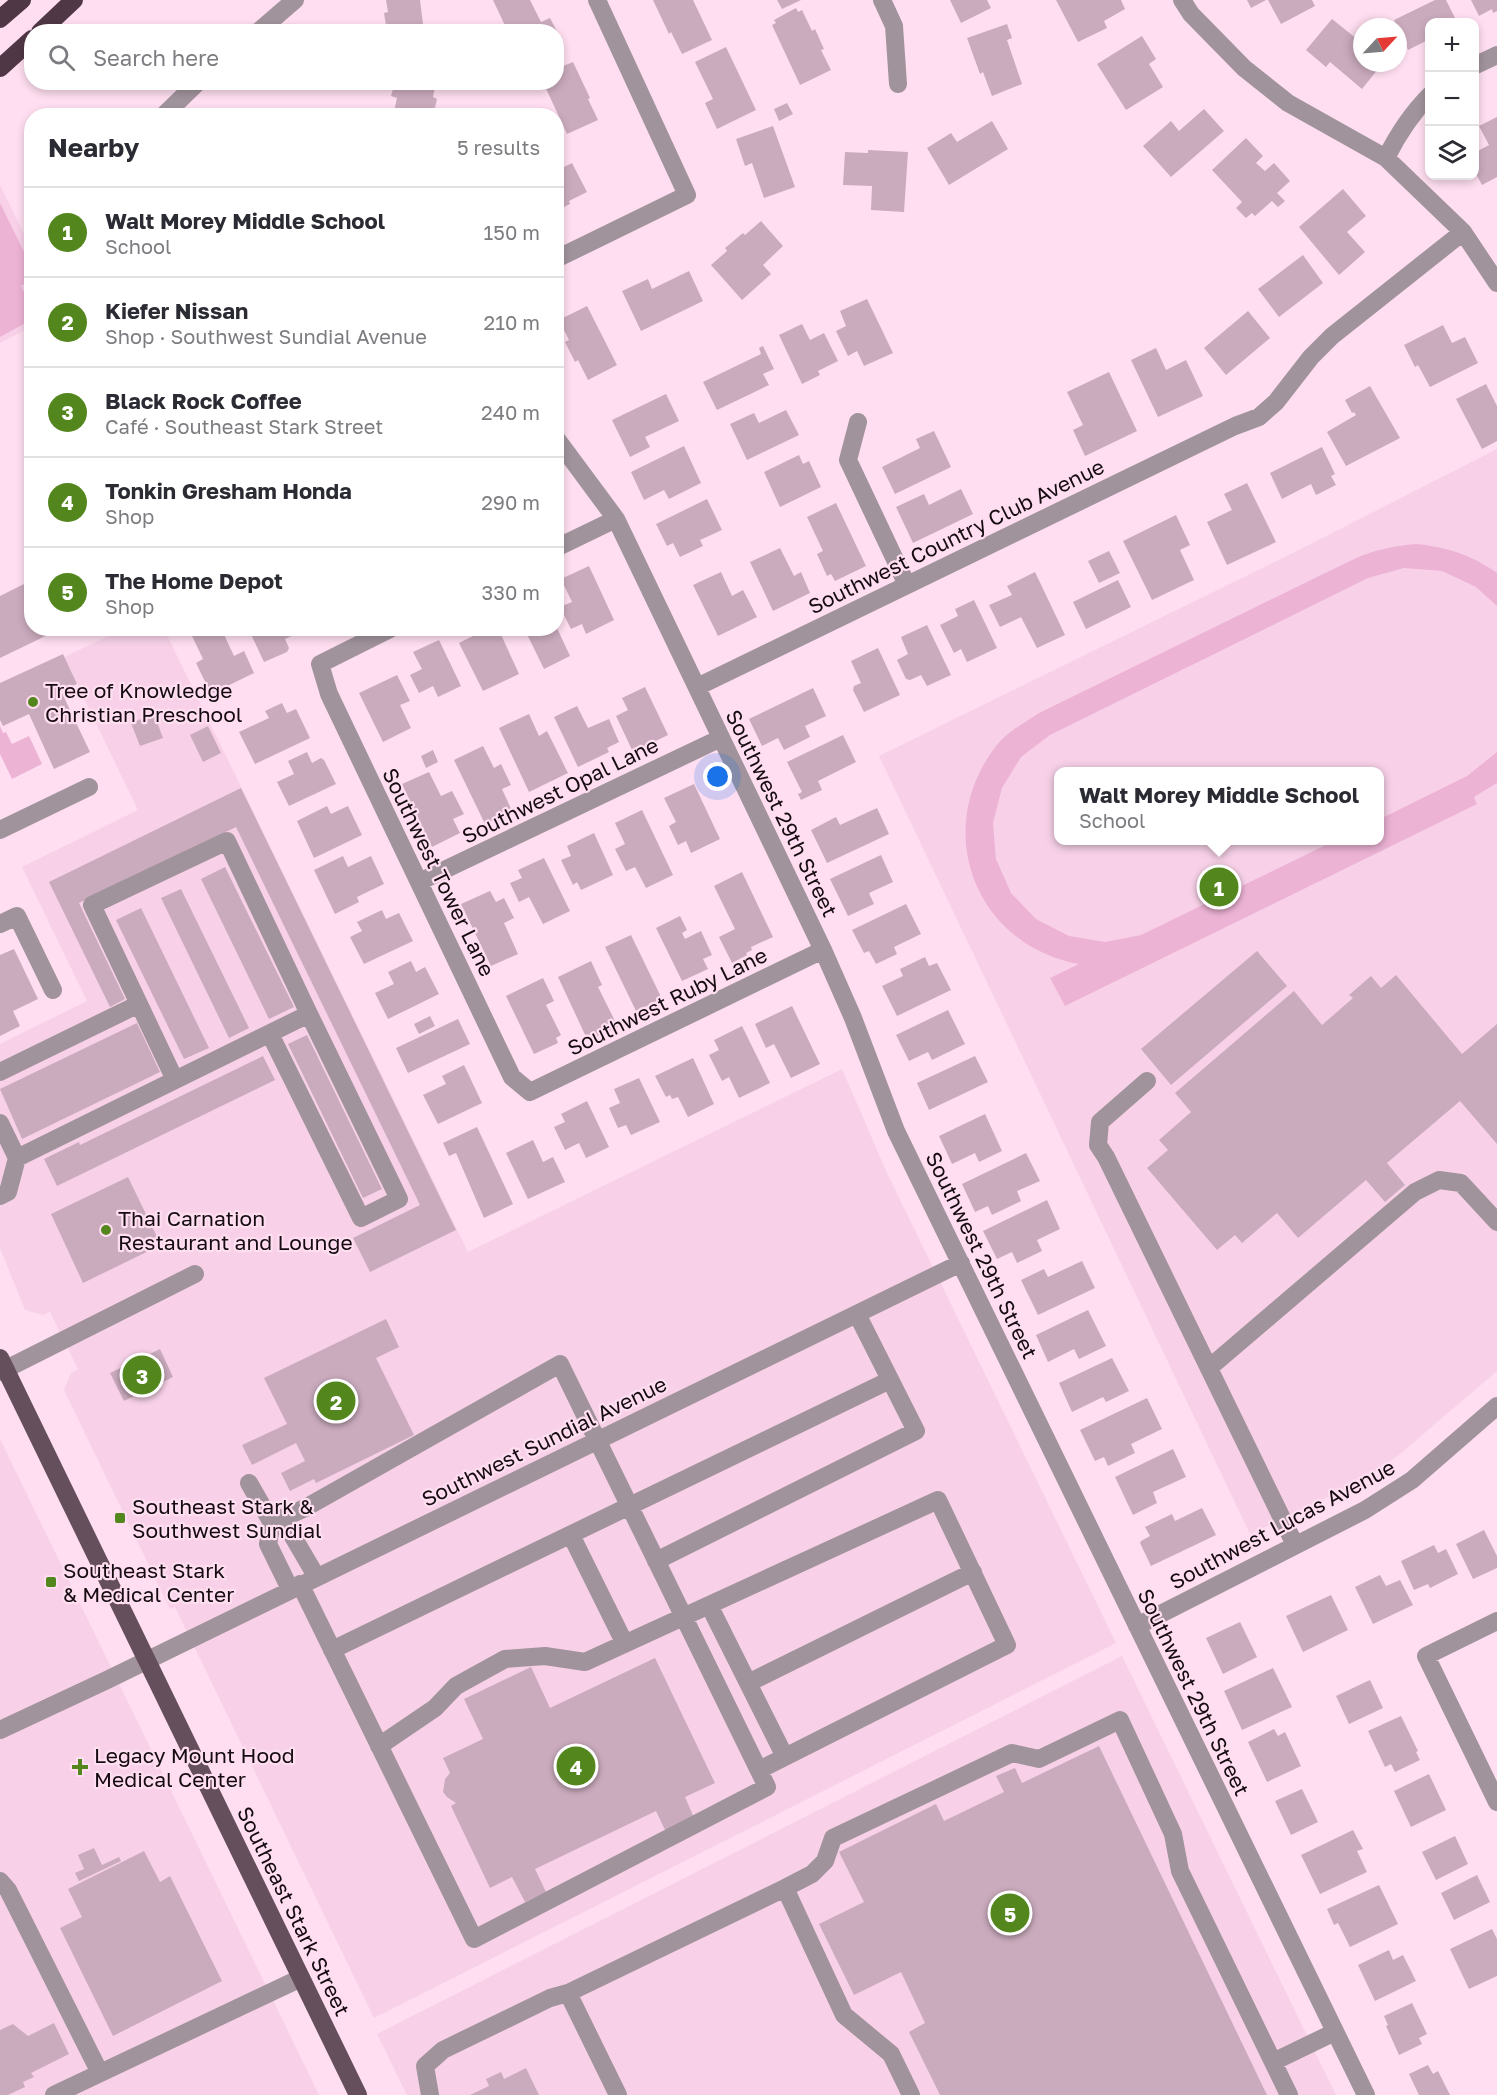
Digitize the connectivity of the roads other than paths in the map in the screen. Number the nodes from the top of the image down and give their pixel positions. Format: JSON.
{"nodes":[{"id":1,"x":22,"y":0,"type":"edge"},
{"id":2,"x":74,"y":0,"type":"edge"},
{"id":3,"x":295,"y":0,"type":"edge"},
{"id":4,"x":597,"y":0,"type":"edge"},
{"id":5,"x":882,"y":0,"type":"edge"},
{"id":6,"x":1182,"y":0,"type":"edge"},
{"id":7,"x":0,"y":19,"type":"edge"},
{"id":8,"x":48,"y":24,"type":"edge"},
{"id":9,"x":267,"y":24,"type":"edge"},
{"id":10,"x":24,"y":46,"type":"edge"},
{"id":11,"x":1497,"y":55,"type":"edge"},
{"id":12,"x":1479,"y":64,"type":"edge"},
{"id":13,"x":0,"y":68,"type":"edge"},
{"id":14,"x":898,"y":84,"type":"dead end"},
{"id":15,"x":190,"y":90,"type":"edge"},
{"id":16,"x":1425,"y":99,"type":"edge"},
{"id":17,"x":171,"y":108,"type":"edge"},
{"id":18,"x":1386,"y":158,"type":"junction"},
{"id":19,"x":1463,"y":232,"type":"junction"},
{"id":20,"x":564,"y":255,"type":"edge"},
{"id":21,"x":1497,"y":283,"type":"edge"},
{"id":22,"x":858,"y":422,"type":"dead end"},
{"id":23,"x":564,"y":449,"type":"edge"},
{"id":24,"x":616,"y":519,"type":"junction"},
{"id":25,"x":564,"y":544,"type":"edge"},
{"id":26,"x":907,"y":585,"type":"junction"},
{"id":27,"x":376,"y":636,"type":"edge"},
{"id":28,"x":697,"y":687,"type":"junction"},
{"id":29,"x":721,"y":738,"type":"junction"},
{"id":30,"x":89,"y":787,"type":"dead end"},
{"id":31,"x":0,"y":830,"type":"edge"},
{"id":32,"x":419,"y":882,"type":"junction"},
{"id":33,"x":0,"y":924,"type":"edge"},
{"id":34,"x":823,"y":950,"type":"junction"},
{"id":35,"x":53,"y":990,"type":"dead end"},
{"id":36,"x":139,"y":1004,"type":"junction"},
{"id":37,"x":309,"y":1014,"type":"junction"},
{"id":38,"x":270,"y":1034,"type":"junction"},
{"id":39,"x":0,"y":1072,"type":"edge"},
{"id":40,"x":175,"y":1080,"type":"junction"},
{"id":41,"x":1147,"y":1082,"type":"dead end"},
{"id":42,"x":530,"y":1092,"type":"joint"},
{"id":43,"x":0,"y":1123,"type":"edge"},
{"id":44,"x":17,"y":1158,"type":"junction"},
{"id":45,"x":0,"y":1196,"type":"edge"},
{"id":46,"x":1497,"y":1222,"type":"edge"},
{"id":47,"x":961,"y":1263,"type":"junction"},
{"id":48,"x":195,"y":1274,"type":"dead end"},
{"id":49,"x":857,"y":1314,"type":"junction"},
{"id":50,"x":2,"y":1367,"type":"edge"},
{"id":51,"x":1209,"y":1368,"type":"junction"},
{"id":52,"x":890,"y":1380,"type":"junction"},
{"id":53,"x":1497,"y":1406,"type":"edge"},
{"id":54,"x":598,"y":1440,"type":"junction"},
{"id":55,"x":249,"y":1484,"type":"dead end"},
{"id":56,"x":630,"y":1506,"type":"junction"},
{"id":57,"x":273,"y":1523,"type":"junction"},
{"id":58,"x":571,"y":1535,"type":"junction"},
{"id":59,"x":1295,"y":1545,"type":"junction"},
{"id":60,"x":656,"y":1561,"type":"junction"},
{"id":61,"x":973,"y":1572,"type":"junction"},
{"id":62,"x":302,"y":1583,"type":"junction"},
{"id":63,"x":709,"y":1605,"type":"junction"},
{"id":64,"x":684,"y":1617,"type":"junction"},
{"id":65,"x":1497,"y":1621,"type":"edge"},
{"id":66,"x":1137,"y":1626,"type":"junction"},
{"id":67,"x":625,"y":1644,"type":"junction"},
{"id":68,"x":332,"y":1650,"type":"junction"},
{"id":69,"x":146,"y":1660,"type":"junction"},
{"id":70,"x":748,"y":1683,"type":"junction"},
{"id":71,"x":0,"y":1731,"type":"edge"},
{"id":72,"x":379,"y":1746,"type":"junction"},
{"id":73,"x":785,"y":1757,"type":"junction"},
{"id":74,"x":759,"y":1770,"type":"junction"},
{"id":75,"x":1497,"y":1802,"type":"edge"},
{"id":76,"x":0,"y":1881,"type":"edge"},
{"id":77,"x":785,"y":1888,"type":"junction"},
{"id":78,"x":301,"y":1978,"type":"junction"},
{"id":79,"x":568,"y":1993,"type":"junction"},
{"id":80,"x":1335,"y":2032,"type":"junction"},
{"id":81,"x":1273,"y":2062,"type":"junction"},
{"id":82,"x":100,"y":2073,"type":"junction"},
{"id":83,"x":54,"y":2095,"type":"edge"},
{"id":84,"x":358,"y":2095,"type":"edge"},
{"id":85,"x":430,"y":2095,"type":"edge"},
{"id":86,"x":618,"y":2095,"type":"edge"},
{"id":87,"x":911,"y":2095,"type":"edge"},
{"id":88,"x":1289,"y":2095,"type":"edge"},
{"id":89,"x":1366,"y":2095,"type":"edge"}],
"edges":[{"from":1,"to":7,"type":"highway"},
{"from":2,"to":8,"type":"highway"},
{"from":3,"to":9,"type":"street"},
{"from":4,"to":20,"type":"street"},
{"from":5,"to":14,"type":"street"},
{"from":6,"to":18,"type":"street"},
{"from":10,"to":13,"type":"highway"},
{"from":11,"to":12,"type":"street"},
{"from":15,"to":17,"type":"street"},
{"from":16,"to":18,"type":"street"},
{"from":18,"to":19,"type":"street"},
{"from":19,"to":21,"type":"street"},
{"from":19,"to":26,"type":"street","name":"Southwest Country Club Avenue"},
{"from":22,"to":26,"type":"street"},
{"from":23,"to":24,"type":"street","name":"Southwest 29th Street"},
{"from":24,"to":25,"type":"street"},
{"from":24,"to":28,"type":"street","name":"Southwest 29th Street"},
{"from":26,"to":28,"type":"street","name":"Southwest Country Club Avenue"},
{"from":27,"to":32,"type":"street","name":"Southwest Tower Lane"},
{"from":28,"to":29,"type":"street","name":"Southwest 29th Street"},
{"from":29,"to":32,"type":"street","name":"Southwest Opal Lane"},
{"from":29,"to":34,"type":"street","name":"Southwest 29th Street"},
{"from":30,"to":31,"type":"street"},
{"from":32,"to":42,"type":"street","name":"Southwest Tower Lane"},
{"from":33,"to":35,"type":"street"},
{"from":34,"to":42,"type":"street","name":"Southwest Ruby Lane"},
{"from":34,"to":47,"type":"street","name":"Southwest 29th Street"},
{"from":36,"to":37,"type":"street"},
{"from":36,"to":39,"type":"street"},
{"from":36,"to":40,"type":"street"},
{"from":37,"to":38,"type":"street"},
{"from":37,"to":38,"type":"street"},
{"from":38,"to":40,"type":"street"},
{"from":40,"to":44,"type":"street"},
{"from":41,"to":51,"type":"street"},
{"from":43,"to":44,"type":"street"},
{"from":44,"to":45,"type":"street"},
{"from":46,"to":51,"type":"street"},
{"from":47,"to":49,"type":"street","name":"Southwest Sundial Avenue"},
{"from":47,"to":66,"type":"street","name":"Southwest 29th Street"},
{"from":48,"to":50,"type":"street"},
{"from":49,"to":52,"type":"street"},
{"from":49,"to":54,"type":"street","name":"Southwest Sundial Avenue"},
{"from":50,"to":69,"type":"main road","name":"Southeast Stark Street"},
{"from":51,"to":59,"type":"street"},
{"from":52,"to":56,"type":"street"},
{"from":52,"to":60,"type":"street"},
{"from":53,"to":59,"type":"street","name":"Southwest Lucas Avenue"},
{"from":54,"to":56,"type":"street"},
{"from":54,"to":57,"type":"street"},
{"from":54,"to":62,"type":"street","name":"Southwest Sundial Avenue"},
{"from":55,"to":57,"type":"street"},
{"from":56,"to":58,"type":"street"},
{"from":56,"to":60,"type":"street"},
{"from":57,"to":62,"type":"street"},
{"from":57,"to":62,"type":"street"},
{"from":58,"to":67,"type":"street"},
{"from":58,"to":68,"type":"street"},
{"from":59,"to":66,"type":"street","name":"Southwest Lucas Avenue"},
{"from":60,"to":64,"type":"street"},
{"from":61,"to":63,"type":"street"},
{"from":61,"to":70,"type":"street"},
{"from":61,"to":73,"type":"street"},
{"from":62,"to":68,"type":"street"},
{"from":62,"to":69,"type":"street","name":"Southwest Sundial Avenue"},
{"from":63,"to":64,"type":"street"},
{"from":63,"to":70,"type":"street"},
{"from":64,"to":67,"type":"street"},
{"from":64,"to":74,"type":"street"},
{"from":65,"to":75,"type":"street"},
{"from":66,"to":80,"type":"street","name":"Southwest 29th Street"},
{"from":67,"to":72,"type":"street"},
{"from":68,"to":72,"type":"street"},
{"from":69,"to":71,"type":"street","name":"Southwest Sundial Avenue"},
{"from":69,"to":78,"type":"main road","name":"Southeast Stark Street"},
{"from":70,"to":73,"type":"street"},
{"from":72,"to":74,"type":"street"},
{"from":73,"to":74,"type":"street"},
{"from":76,"to":82,"type":"street"},
{"from":77,"to":79,"type":"street"},
{"from":77,"to":81,"type":"street"},
{"from":77,"to":87,"type":"street"},
{"from":78,"to":82,"type":"street"},
{"from":78,"to":84,"type":"main road","name":"Southeast Stark Street"},
{"from":79,"to":85,"type":"street"},
{"from":79,"to":86,"type":"street"},
{"from":80,"to":81,"type":"street"},
{"from":80,"to":89,"type":"street","name":"Southwest 29th Street"},
{"from":81,"to":88,"type":"street"},
{"from":82,"to":83,"type":"street"}]}
